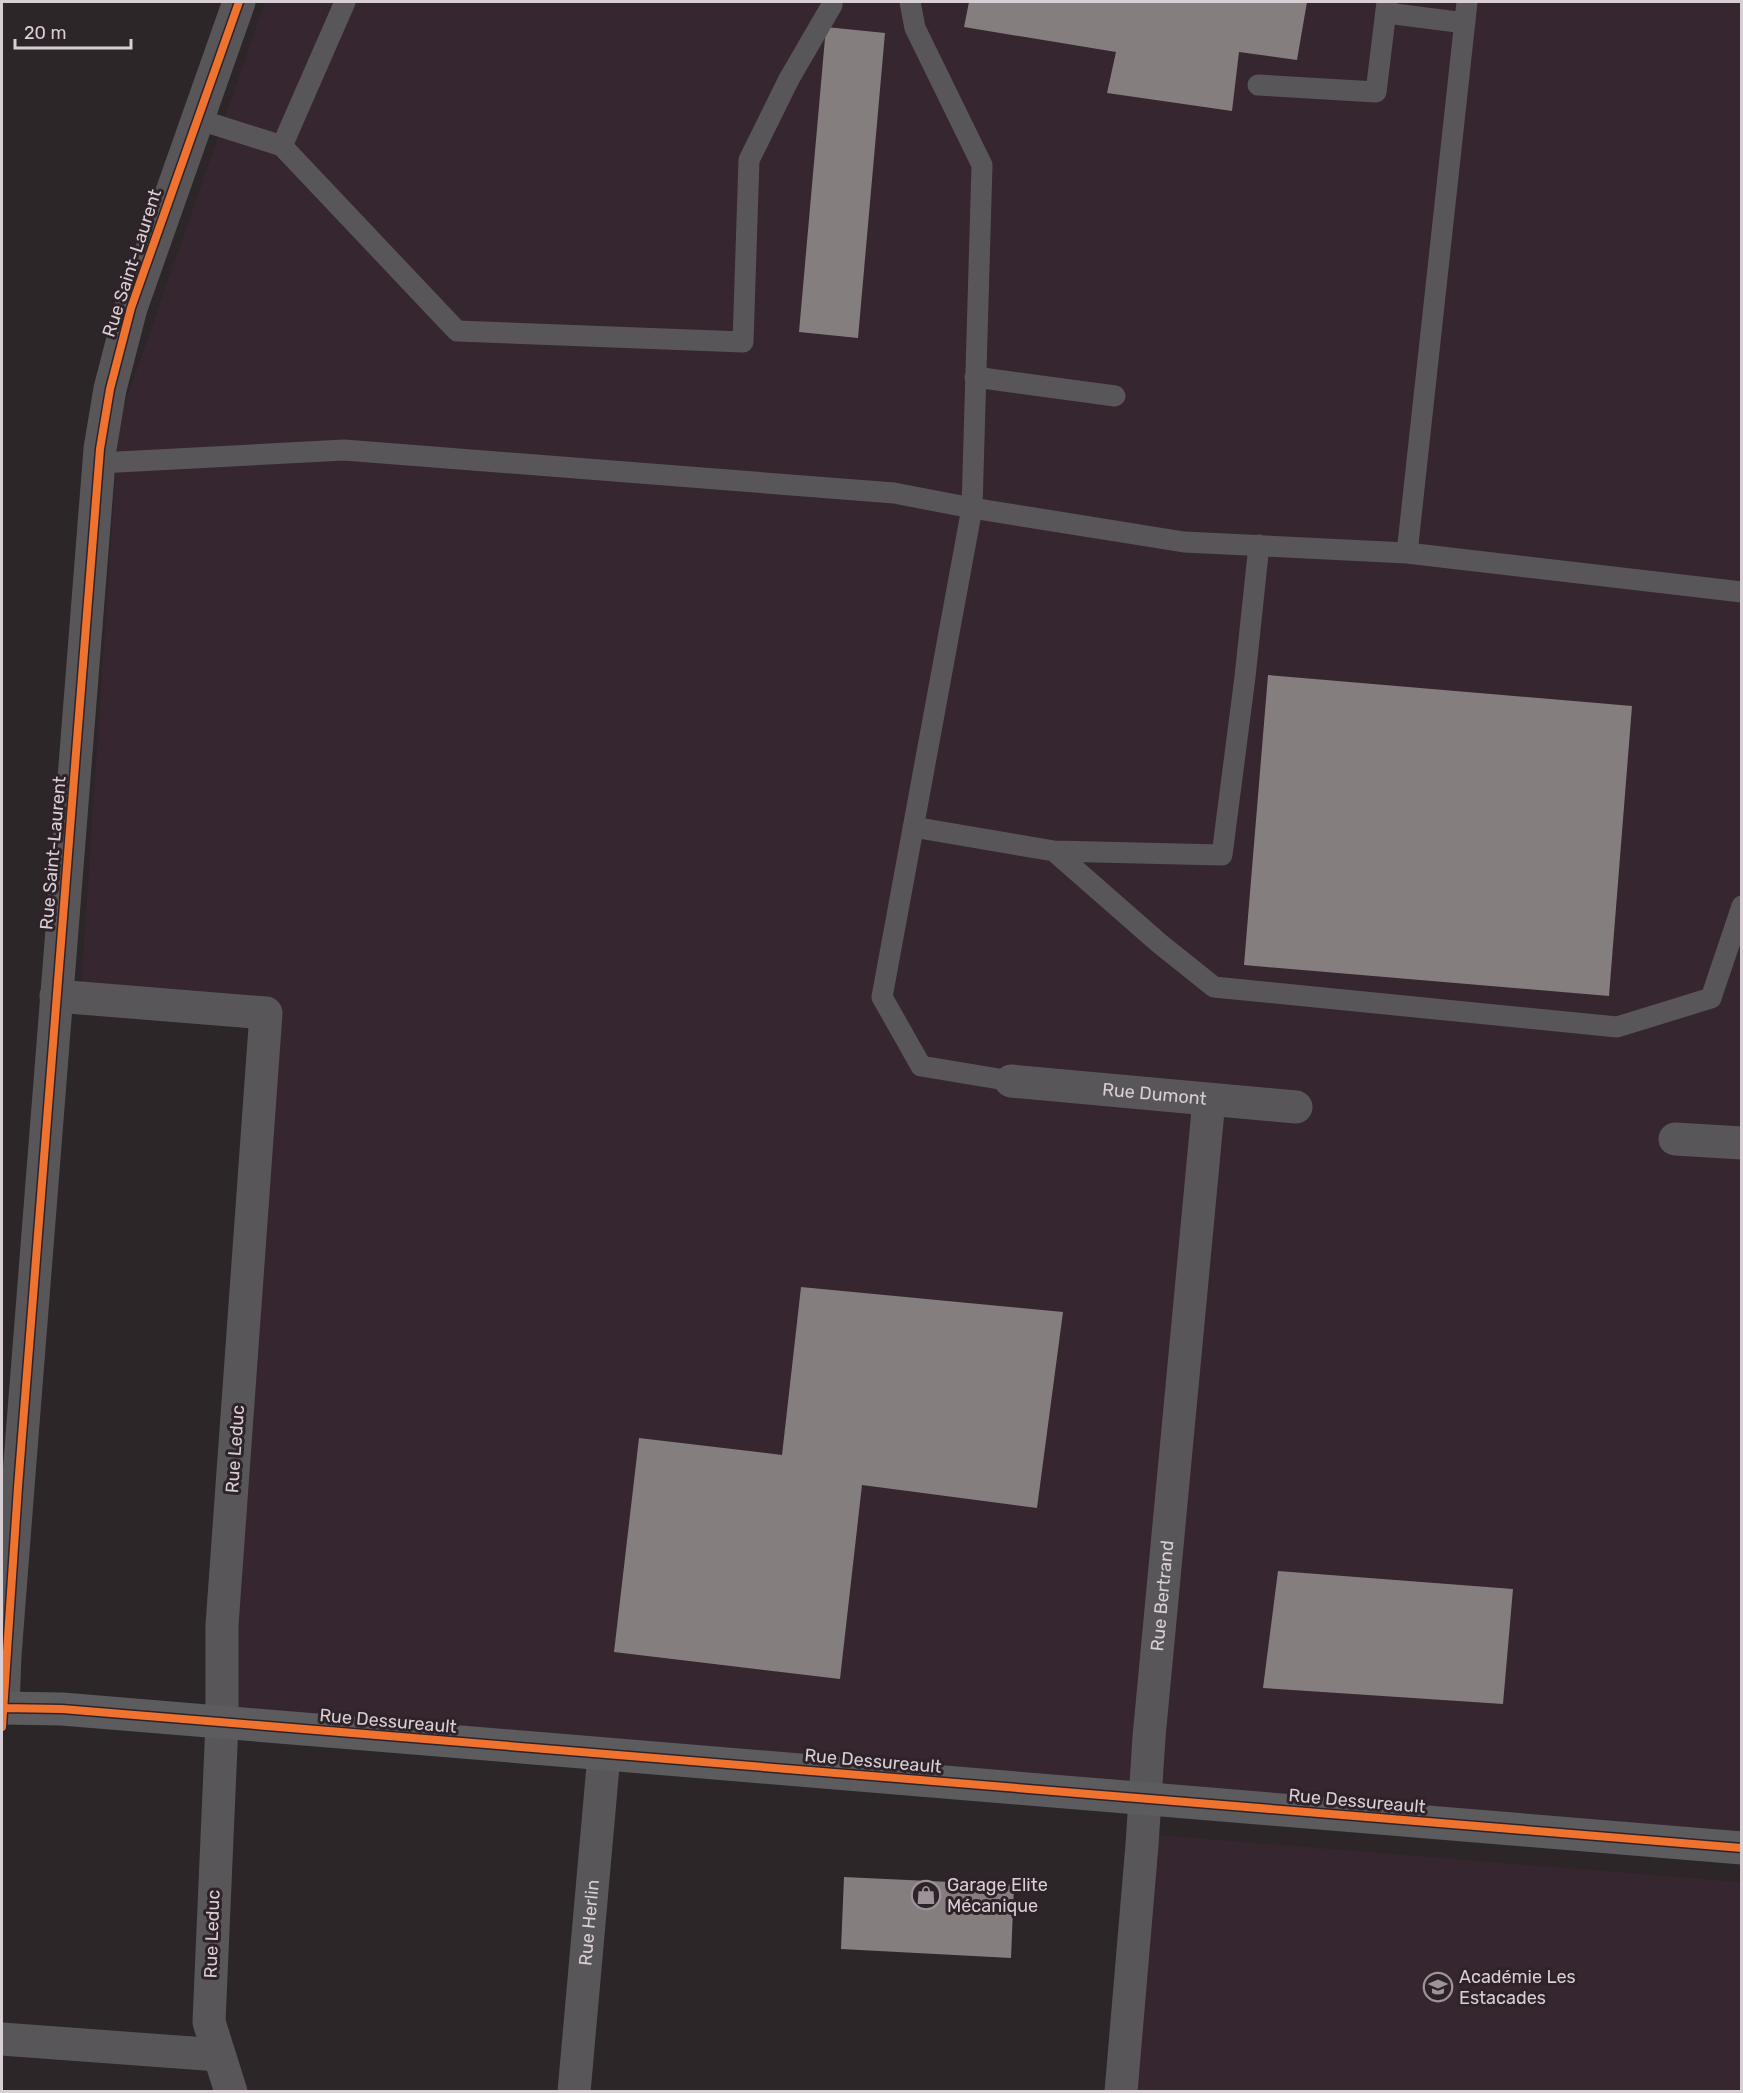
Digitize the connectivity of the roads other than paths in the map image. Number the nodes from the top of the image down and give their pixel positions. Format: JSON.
{"nodes":[{"id":1,"x":239,"y":2,"type":"edge"},
{"id":2,"x":345,"y":2,"type":"edge"},
{"id":3,"x":832,"y":2,"type":"edge"},
{"id":4,"x":910,"y":2,"type":"edge"},
{"id":5,"x":1467,"y":2,"type":"edge"},
{"id":6,"x":1387,"y":7,"type":"edge"},
{"id":7,"x":1465,"y":23,"type":"junction"},
{"id":8,"x":1258,"y":85,"type":"dead end"},
{"id":9,"x":197,"y":119,"type":"junction"},
{"id":10,"x":282,"y":146,"type":"junction"},
{"id":11,"x":975,"y":377,"type":"junction"},
{"id":12,"x":1115,"y":396,"type":"dead end"},
{"id":13,"x":99,"y":463,"type":"junction"},
{"id":14,"x":972,"y":508,"type":"junction"},
{"id":15,"x":1259,"y":545,"type":"junction"},
{"id":16,"x":1407,"y":553,"type":"junction"},
{"id":17,"x":1742,"y":592,"type":"edge"},
{"id":18,"x":913,"y":827,"type":"junction"},
{"id":19,"x":1054,"y":851,"type":"junction"},
{"id":20,"x":1742,"y":906,"type":"edge"},
{"id":21,"x":56,"y":996,"type":"junction"},
{"id":22,"x":1011,"y":1081,"type":"joint"},
{"id":23,"x":1209,"y":1100,"type":"junction"},
{"id":24,"x":1296,"y":1107,"type":"dead end"},
{"id":25,"x":1675,"y":1139,"type":"dead end"},
{"id":26,"x":1742,"y":1143,"type":"edge"},
{"id":27,"x":12,"y":1429,"type":"edge"},
{"id":28,"x":2,"y":1714,"type":"edge"},
{"id":29,"x":222,"y":1723,"type":"junction"},
{"id":30,"x":604,"y":1755,"type":"junction"},
{"id":31,"x":1144,"y":1798,"type":"junction"},
{"id":32,"x":1742,"y":1848,"type":"edge"},
{"id":33,"x":2,"y":2039,"type":"edge"},
{"id":34,"x":219,"y":2055,"type":"junction"},
{"id":35,"x":231,"y":2091,"type":"edge"},
{"id":36,"x":574,"y":2091,"type":"edge"},
{"id":37,"x":1121,"y":2091,"type":"edge"}],
"edges":[{"from":1,"to":9,"type":"street","name":"Rue Saint-Laurent"},
{"from":2,"to":10,"type":"lane"},
{"from":3,"to":10,"type":"lane"},
{"from":4,"to":11,"type":"lane"},
{"from":5,"to":7,"type":"lane"},
{"from":6,"to":7,"type":"lane"},
{"from":6,"to":8,"type":"lane"},
{"from":7,"to":16,"type":"lane"},
{"from":9,"to":10,"type":"lane"},
{"from":9,"to":13,"type":"street","name":"Rue Saint-Laurent"},
{"from":11,"to":12,"type":"lane"},
{"from":11,"to":14,"type":"lane"},
{"from":13,"to":14,"type":"lane"},
{"from":13,"to":21,"type":"street","name":"Rue Saint-Laurent"},
{"from":14,"to":15,"type":"lane"},
{"from":14,"to":18,"type":"lane"},
{"from":15,"to":16,"type":"lane"},
{"from":15,"to":19,"type":"lane"},
{"from":16,"to":17,"type":"lane"},
{"from":18,"to":19,"type":"lane"},
{"from":18,"to":22,"type":"lane"},
{"from":19,"to":20,"type":"lane"},
{"from":21,"to":27,"type":"street","name":"Rue Saint-Laurent"},
{"from":21,"to":29,"type":"street","name":"Rue Leduc"},
{"from":22,"to":23,"type":"street","name":"Rue Dumont"},
{"from":23,"to":24,"type":"street","name":"Rue Dumont"},
{"from":23,"to":31,"type":"street","name":"Rue Bertrand"},
{"from":25,"to":26,"type":"street"},
{"from":27,"to":28,"type":"street","name":"Rue Saint-Laurent"},
{"from":28,"to":29,"type":"street","name":"Rue Dessureault"},
{"from":29,"to":30,"type":"street","name":"Rue Dessureault"},
{"from":29,"to":34,"type":"street","name":"Rue Leduc"},
{"from":30,"to":31,"type":"street","name":"Rue Dessureault"},
{"from":30,"to":36,"type":"street","name":"Rue Herlin"},
{"from":31,"to":32,"type":"street","name":"Rue Dessureault"},
{"from":31,"to":37,"type":"street","name":"Rue Bertrand"},
{"from":33,"to":34,"type":"street"},
{"from":34,"to":35,"type":"street","name":"Rue Leduc"}]}
